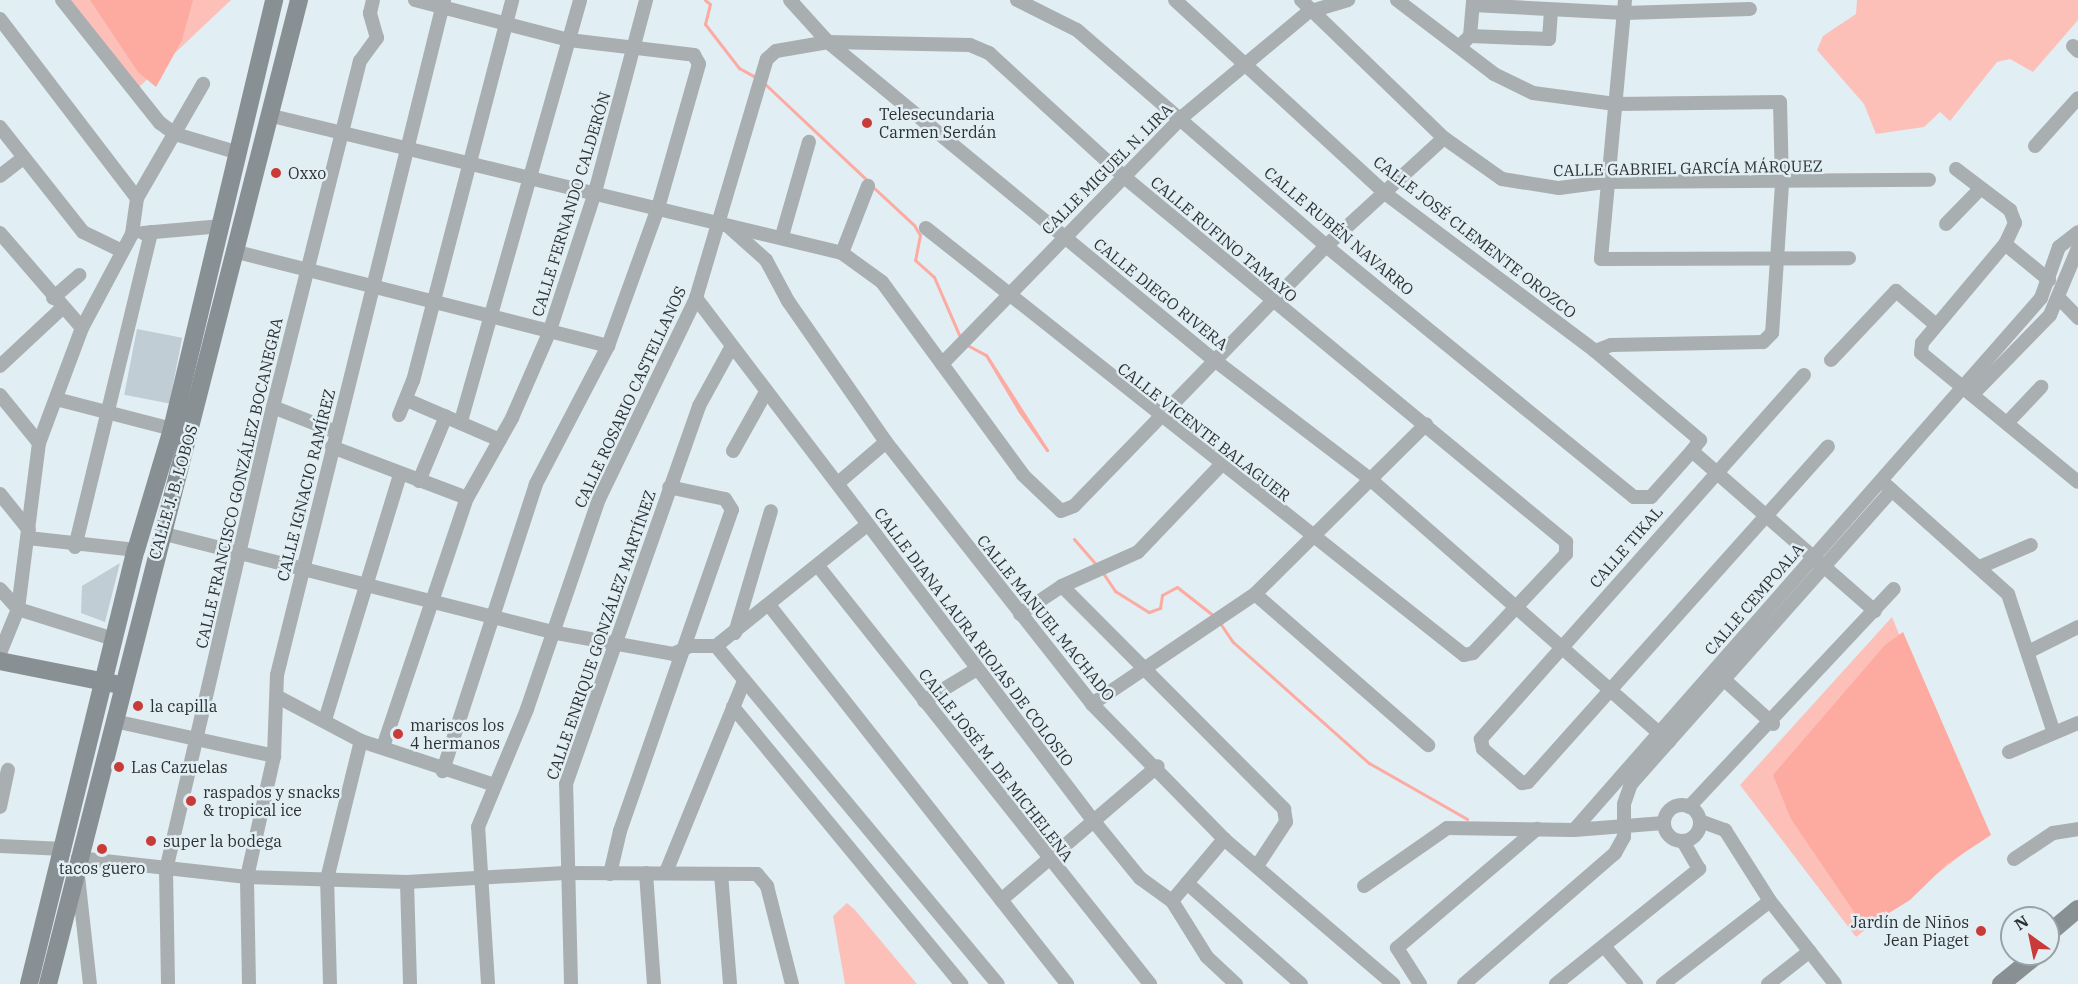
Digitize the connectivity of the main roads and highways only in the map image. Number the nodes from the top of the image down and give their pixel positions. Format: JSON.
{"nodes":[{"id":1,"x":274,"y":0,"type":"edge"},
{"id":2,"x":299,"y":0,"type":"edge"},
{"id":3,"x":0,"y":661,"type":"edge"},
{"id":4,"x":104,"y":682,"type":"junction"},
{"id":5,"x":123,"y":686,"type":"junction"},
{"id":6,"x":73,"y":858,"type":"junction"},
{"id":7,"x":2078,"y":909,"type":"edge"},
{"id":8,"x":2078,"y":922,"type":"edge"},
{"id":9,"x":2060,"y":924,"type":"edge"},
{"id":10,"x":2060,"y":936,"type":"edge"},
{"id":11,"x":2010,"y":966,"type":"edge"},
{"id":12,"x":2023,"y":966,"type":"edge"},
{"id":13,"x":29,"y":984,"type":"edge"},
{"id":14,"x":48,"y":984,"type":"edge"},
{"id":15,"x":1989,"y":984,"type":"edge"},
{"id":16,"x":2001,"y":984,"type":"edge"}],
"edges":[{"from":1,"to":4,"type":"main road","name":"CALLE J. B. LOBOS"},
{"from":2,"to":5,"type":"main road","name":"CALLE J. B. LOBOS"},
{"from":3,"to":4,"type":"main road"},
{"from":4,"to":5,"type":"main road"},
{"from":4,"to":6,"type":"main road","name":"CALLE J. B. LOBOS"},
{"from":5,"to":6,"type":"main road","name":"CALLE J. B. LOBOS"},
{"from":6,"to":13,"type":"main road","name":"CALLE J. B. LOBOS"},
{"from":6,"to":14,"type":"main road","name":"CALLE J. B. LOBOS"},
{"from":7,"to":9,"type":"main road"},
{"from":8,"to":10,"type":"main road"},
{"from":11,"to":15,"type":"main road"},
{"from":12,"to":16,"type":"main road"}]}
